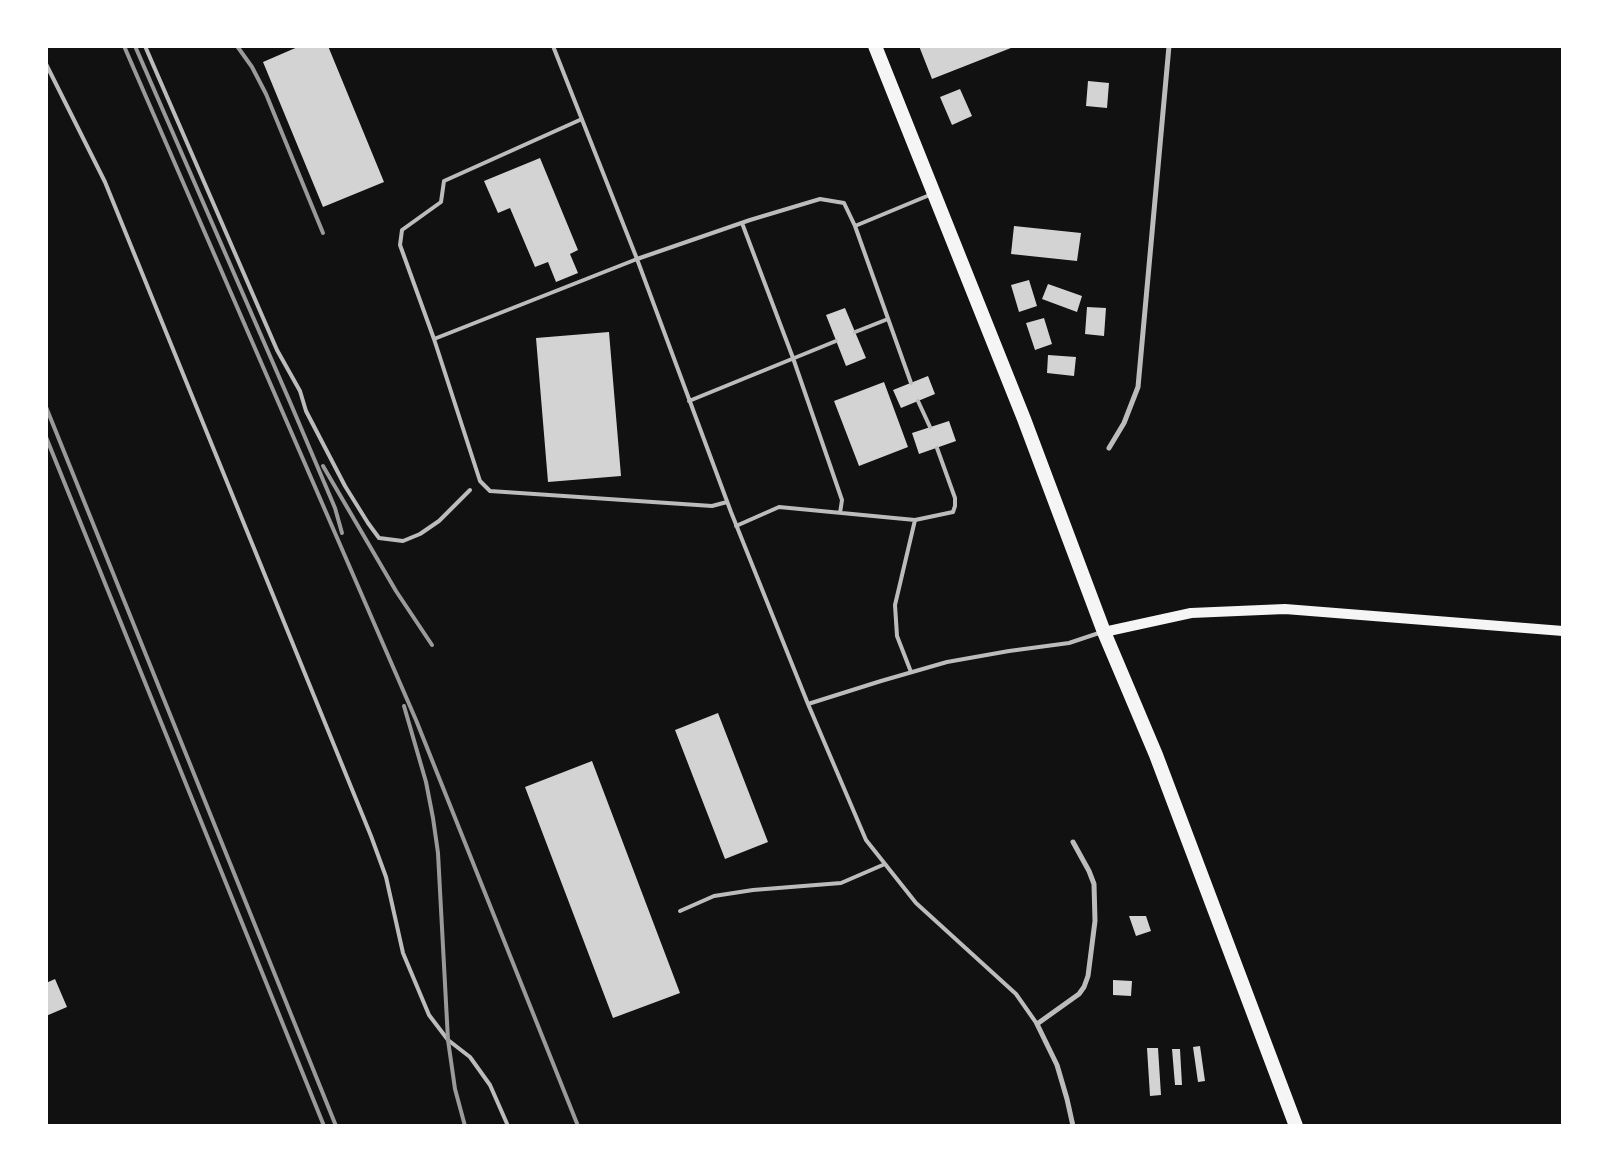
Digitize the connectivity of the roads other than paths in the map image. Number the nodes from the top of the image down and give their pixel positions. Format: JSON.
{"nodes":[{"id":1,"x":145,"y":46,"type":"edge"},
{"id":2,"x":553,"y":46,"type":"edge"},
{"id":3,"x":875,"y":46,"type":"edge"},
{"id":4,"x":1169,"y":46,"type":"edge"},
{"id":5,"x":46,"y":64,"type":"edge"},
{"id":6,"x":582,"y":119,"type":"junction"},
{"id":7,"x":934,"y":194,"type":"junction"},
{"id":8,"x":742,"y":222,"type":"junction"},
{"id":9,"x":855,"y":226,"type":"junction"},
{"id":10,"x":637,"y":259,"type":"junction"},
{"id":11,"x":888,"y":319,"type":"junction"},
{"id":12,"x":855,"y":332,"type":"dead end"},
{"id":13,"x":434,"y":339,"type":"junction"},
{"id":14,"x":836,"y":340,"type":"dead end"},
{"id":15,"x":793,"y":358,"type":"junction"},
{"id":16,"x":911,"y":383,"type":"dead end"},
{"id":17,"x":689,"y":401,"type":"junction"},
{"id":18,"x":918,"y":401,"type":"dead end"},
{"id":19,"x":930,"y":427,"type":"dead end"},
{"id":20,"x":938,"y":448,"type":"dead end"},
{"id":21,"x":1109,"y":448,"type":"dead end"},
{"id":22,"x":470,"y":490,"type":"dead end"},
{"id":23,"x":727,"y":502,"type":"junction"},
{"id":24,"x":840,"y":513,"type":"junction"},
{"id":25,"x":915,"y":520,"type":"junction"},
{"id":26,"x":736,"y":526,"type":"junction"},
{"id":27,"x":1563,"y":631,"type":"edge"},
{"id":28,"x":1104,"y":632,"type":"junction"},
{"id":29,"x":911,"y":672,"type":"junction"},
{"id":30,"x":808,"y":704,"type":"junction"},
{"id":31,"x":1073,"y":842,"type":"dead end"},
{"id":32,"x":885,"y":864,"type":"junction"},
{"id":33,"x":680,"y":911,"type":"dead end"},
{"id":34,"x":1037,"y":1024,"type":"junction"},
{"id":35,"x":508,"y":1126,"type":"edge"},
{"id":36,"x":1072,"y":1126,"type":"edge"},
{"id":37,"x":1296,"y":1126,"type":"edge"}],
"edges":[{"from":1,"to":22,"type":"lane"},
{"from":2,"to":6,"type":"lane"},
{"from":3,"to":7,"type":"highway"},
{"from":4,"to":21,"type":"street"},
{"from":5,"to":35,"type":"lane"},
{"from":6,"to":10,"type":"lane"},
{"from":6,"to":13,"type":"lane"},
{"from":7,"to":9,"type":"lane"},
{"from":7,"to":28,"type":"highway"},
{"from":8,"to":9,"type":"lane"},
{"from":8,"to":10,"type":"lane"},
{"from":8,"to":15,"type":"lane"},
{"from":9,"to":11,"type":"lane"},
{"from":10,"to":13,"type":"lane"},
{"from":10,"to":17,"type":"lane"},
{"from":11,"to":12,"type":"lane"},
{"from":11,"to":16,"type":"lane"},
{"from":13,"to":23,"type":"lane"},
{"from":14,"to":15,"type":"lane"},
{"from":15,"to":17,"type":"lane"},
{"from":15,"to":24,"type":"lane"},
{"from":17,"to":23,"type":"lane"},
{"from":18,"to":19,"type":"lane"},
{"from":20,"to":25,"type":"lane"},
{"from":23,"to":26,"type":"lane"},
{"from":24,"to":25,"type":"lane"},
{"from":24,"to":26,"type":"lane"},
{"from":25,"to":29,"type":"lane"},
{"from":26,"to":30,"type":"lane"},
{"from":27,"to":28,"type":"main road"},
{"from":28,"to":29,"type":"lane"},
{"from":28,"to":37,"type":"highway"},
{"from":29,"to":30,"type":"lane"},
{"from":30,"to":32,"type":"lane"},
{"from":31,"to":34,"type":"street"},
{"from":32,"to":33,"type":"lane"},
{"from":32,"to":34,"type":"lane"},
{"from":34,"to":36,"type":"street"}]}
